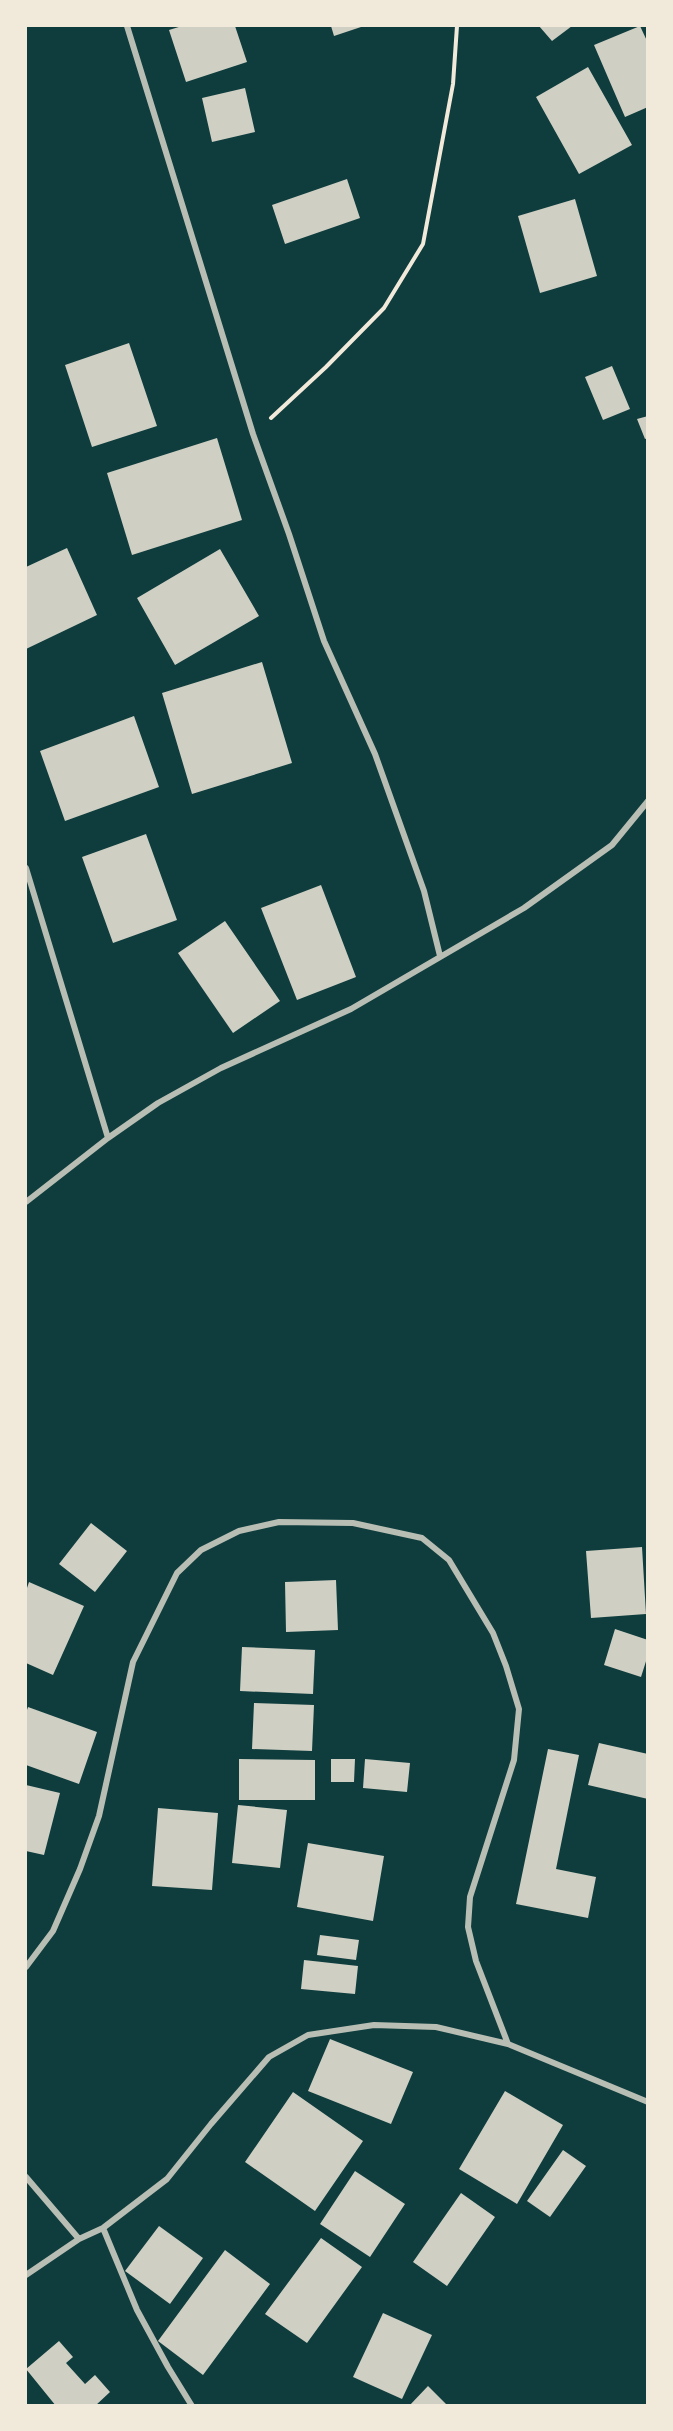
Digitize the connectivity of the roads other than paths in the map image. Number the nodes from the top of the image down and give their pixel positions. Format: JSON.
{"nodes":[{"id":1,"x":127,"y":26,"type":"edge"},
{"id":2,"x":648,"y":801,"type":"edge"},
{"id":3,"x":26,"y":868,"type":"edge"},
{"id":4,"x":440,"y":956,"type":"junction"},
{"id":5,"x":108,"y":1138,"type":"junction"},
{"id":6,"x":26,"y":1202,"type":"edge"},
{"id":7,"x":26,"y":1967,"type":"edge"},
{"id":8,"x":508,"y":2044,"type":"junction"},
{"id":9,"x":648,"y":2102,"type":"edge"},
{"id":10,"x":26,"y":2177,"type":"edge"},
{"id":11,"x":103,"y":2228,"type":"junction"},
{"id":12,"x":79,"y":2239,"type":"junction"},
{"id":13,"x":26,"y":2275,"type":"edge"},
{"id":14,"x":192,"y":2406,"type":"edge"}],
"edges":[{"from":1,"to":4,"type":"street"},
{"from":2,"to":4,"type":"street"},
{"from":3,"to":5,"type":"street"},
{"from":4,"to":5,"type":"street"},
{"from":5,"to":6,"type":"street"},
{"from":7,"to":8,"type":"street"},
{"from":8,"to":9,"type":"street"},
{"from":8,"to":11,"type":"street"},
{"from":10,"to":12,"type":"street"},
{"from":11,"to":12,"type":"street"},
{"from":11,"to":14,"type":"street"},
{"from":12,"to":13,"type":"street"}]}
